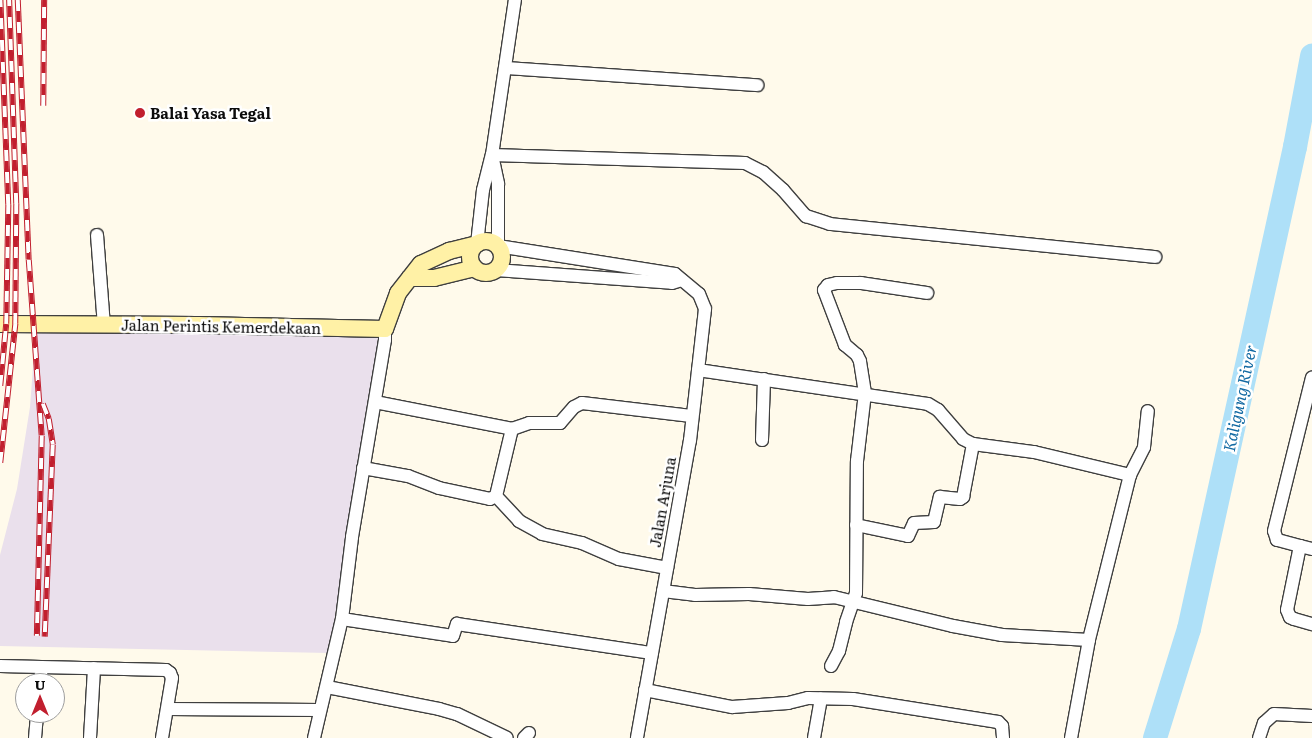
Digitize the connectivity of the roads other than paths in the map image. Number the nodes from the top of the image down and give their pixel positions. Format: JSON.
{"nodes":[{"id":1,"x":515,"y":0,"type":"edge"},
{"id":2,"x":505,"y":68,"type":"junction"},
{"id":3,"x":757,"y":85,"type":"dead end"},
{"id":4,"x":492,"y":155,"type":"junction"},
{"id":5,"x":96,"y":235,"type":"dead end"},
{"id":6,"x":477,"y":244,"type":"junction"},
{"id":7,"x":498,"y":246,"type":"junction"},
{"id":8,"x":1155,"y":257,"type":"dead end"},
{"id":9,"x":475,"y":268,"type":"junction"},
{"id":10,"x":496,"y":270,"type":"junction"},
{"id":11,"x":410,"y":278,"type":"junction"},
{"id":12,"x":682,"y":280,"type":"junction"},
{"id":13,"x":927,"y":293,"type":"dead end"},
{"id":14,"x":0,"y":324,"type":"edge"},
{"id":15,"x":104,"y":324,"type":"junction"},
{"id":16,"x":385,"y":329,"type":"junction"},
{"id":17,"x":698,"y":370,"type":"junction"},
{"id":18,"x":1312,"y":378,"type":"edge"},
{"id":19,"x":764,"y":379,"type":"junction"},
{"id":20,"x":865,"y":393,"type":"junction"},
{"id":21,"x":375,"y":402,"type":"junction"},
{"id":22,"x":1148,"y":411,"type":"dead end"},
{"id":23,"x":691,"y":416,"type":"junction"},
{"id":24,"x":512,"y":430,"type":"junction"},
{"id":25,"x":762,"y":440,"type":"dead end"},
{"id":26,"x":973,"y":444,"type":"junction"},
{"id":27,"x":363,"y":468,"type":"junction"},
{"id":28,"x":1130,"y":475,"type":"junction"},
{"id":29,"x":496,"y":496,"type":"junction"},
{"id":30,"x":856,"y":525,"type":"junction"},
{"id":31,"x":1306,"y":547,"type":"edge"},
{"id":32,"x":667,"y":568,"type":"junction"},
{"id":33,"x":663,"y":591,"type":"junction"},
{"id":34,"x":854,"y":601,"type":"junction"},
{"id":35,"x":342,"y":619,"type":"junction"},
{"id":36,"x":1312,"y":624,"type":"edge"},
{"id":37,"x":1089,"y":640,"type":"junction"},
{"id":38,"x":652,"y":653,"type":"junction"},
{"id":39,"x":0,"y":666,"type":"edge"},
{"id":40,"x":831,"y":666,"type":"dead end"},
{"id":41,"x":42,"y":667,"type":"junction"},
{"id":42,"x":94,"y":668,"type":"junction"},
{"id":43,"x":41,"y":673,"type":"edge"},
{"id":44,"x":327,"y":687,"type":"junction"},
{"id":45,"x":645,"y":690,"type":"junction"},
{"id":46,"x":821,"y":699,"type":"junction"},
{"id":47,"x":168,"y":709,"type":"junction"},
{"id":48,"x":319,"y":710,"type":"junction"},
{"id":49,"x":1312,"y":716,"type":"edge"},
{"id":50,"x":36,"y":723,"type":"edge"},
{"id":51,"x":35,"y":738,"type":"edge"},
{"id":52,"x":90,"y":738,"type":"edge"},
{"id":53,"x":162,"y":738,"type":"edge"},
{"id":54,"x":314,"y":738,"type":"edge"},
{"id":55,"x":508,"y":738,"type":"edge"},
{"id":56,"x":637,"y":738,"type":"edge"},
{"id":57,"x":814,"y":738,"type":"edge"},
{"id":58,"x":1003,"y":738,"type":"edge"},
{"id":59,"x":1072,"y":738,"type":"edge"},
{"id":60,"x":1259,"y":738,"type":"edge"}],
"edges":[{"from":1,"to":2,"type":"street"},
{"from":2,"to":3,"type":"street"},
{"from":2,"to":4,"type":"street"},
{"from":4,"to":6,"type":"street"},
{"from":4,"to":7,"type":"street"},
{"from":4,"to":8,"type":"street"},
{"from":5,"to":15,"type":"street"},
{"from":6,"to":7,"type":"street"},
{"from":6,"to":9,"type":"street"},
{"from":6,"to":11,"type":"street"},
{"from":7,"to":10,"type":"street"},
{"from":7,"to":12,"type":"street"},
{"from":9,"to":10,"type":"street"},
{"from":9,"to":11,"type":"street"},
{"from":10,"to":12,"type":"street"},
{"from":11,"to":16,"type":"street"},
{"from":12,"to":17,"type":"street","name":"Jalan Arjuna"},
{"from":13,"to":20,"type":"street"},
{"from":14,"to":15,"type":"street","name":"Jalan Perintis Kemerdekaan"},
{"from":15,"to":16,"type":"street","name":"Jalan Perintis Kemerdekaan"},
{"from":16,"to":21,"type":"street"},
{"from":17,"to":19,"type":"street"},
{"from":17,"to":23,"type":"street","name":"Jalan Arjuna"},
{"from":18,"to":31,"type":"street"},
{"from":19,"to":20,"type":"street"},
{"from":19,"to":25,"type":"street"},
{"from":20,"to":26,"type":"street"},
{"from":20,"to":30,"type":"street"},
{"from":21,"to":24,"type":"street"},
{"from":21,"to":27,"type":"street"},
{"from":22,"to":28,"type":"street"},
{"from":23,"to":24,"type":"street"},
{"from":23,"to":32,"type":"street","name":"Jalan Arjuna"},
{"from":24,"to":29,"type":"street"},
{"from":26,"to":28,"type":"street"},
{"from":26,"to":30,"type":"street"},
{"from":27,"to":29,"type":"street"},
{"from":27,"to":35,"type":"street"},
{"from":28,"to":37,"type":"street"},
{"from":29,"to":32,"type":"street"},
{"from":30,"to":34,"type":"street"},
{"from":31,"to":36,"type":"street"},
{"from":32,"to":33,"type":"street","name":"Jalan Arjuna"},
{"from":33,"to":34,"type":"street"},
{"from":33,"to":38,"type":"street","name":"Jalan Arjuna"},
{"from":34,"to":37,"type":"street"},
{"from":34,"to":40,"type":"street"},
{"from":35,"to":38,"type":"street"},
{"from":35,"to":44,"type":"street"},
{"from":37,"to":59,"type":"street"},
{"from":38,"to":45,"type":"street","name":"Jalan Arjuna"},
{"from":39,"to":41,"type":"street"},
{"from":41,"to":42,"type":"street"},
{"from":41,"to":43,"type":"street"},
{"from":42,"to":47,"type":"street"},
{"from":42,"to":52,"type":"street"},
{"from":44,"to":48,"type":"street"},
{"from":44,"to":55,"type":"street"},
{"from":45,"to":46,"type":"street"},
{"from":45,"to":56,"type":"street","name":"Jalan Arjuna"},
{"from":46,"to":57,"type":"street"},
{"from":46,"to":58,"type":"street"},
{"from":47,"to":48,"type":"street"},
{"from":47,"to":53,"type":"street"},
{"from":48,"to":54,"type":"street"},
{"from":49,"to":60,"type":"street"},
{"from":50,"to":51,"type":"street"}]}
